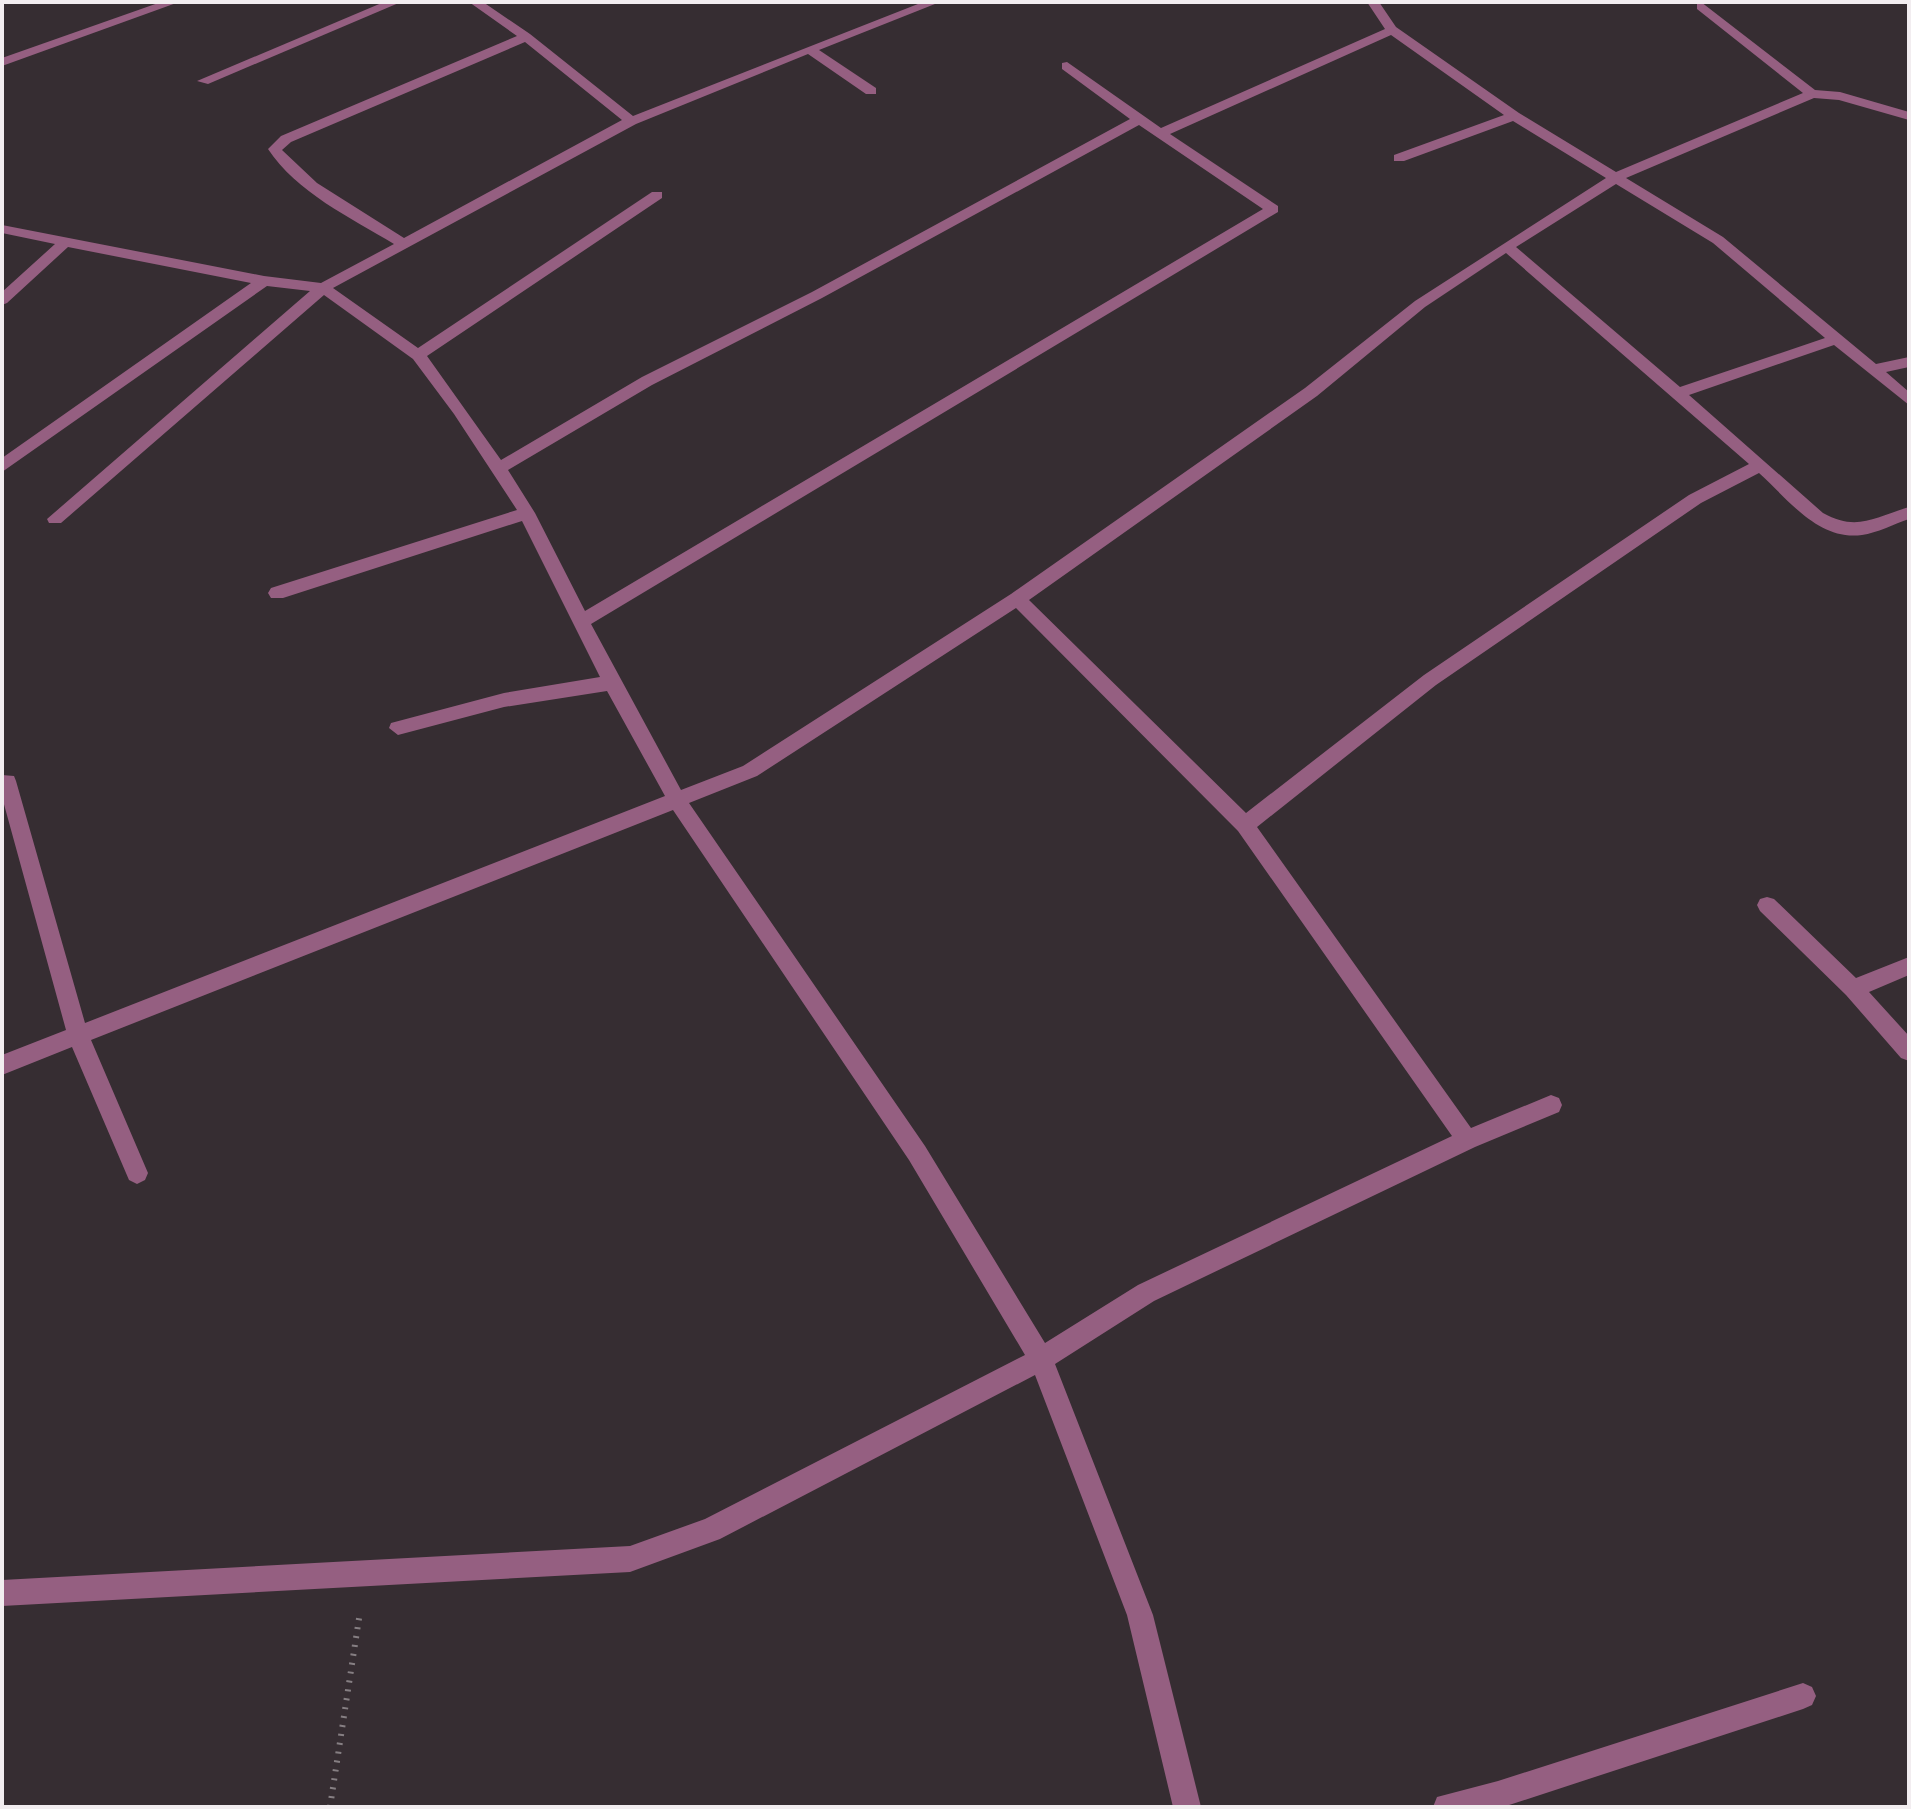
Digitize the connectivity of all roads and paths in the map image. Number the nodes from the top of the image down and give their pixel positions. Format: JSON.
{"nodes":[{"id":1,"x":173,"y":2,"type":"edge"},
{"id":2,"x":395,"y":2,"type":"edge"},
{"id":3,"x":505,"y":2,"type":"edge"},
{"id":4,"x":934,"y":2,"type":"edge"},
{"id":5,"x":1373,"y":2,"type":"edge"},
{"id":6,"x":479,"y":5,"type":"edge"},
{"id":7,"x":1701,"y":6,"type":"dead end"},
{"id":8,"x":1392,"y":30,"type":"junction"},
{"id":9,"x":526,"y":37,"type":"junction"},
{"id":10,"x":809,"y":49,"type":"junction"},
{"id":11,"x":2,"y":62,"type":"edge"},
{"id":12,"x":1067,"y":66,"type":"dead end"},
{"id":13,"x":203,"y":81,"type":"dead end"},
{"id":14,"x":871,"y":91,"type":"dead end"},
{"id":15,"x":1812,"y":94,"type":"junction"},
{"id":16,"x":1514,"y":116,"type":"junction"},
{"id":17,"x":1909,"y":116,"type":"edge"},
{"id":18,"x":1139,"y":119,"type":"junction"},
{"id":19,"x":631,"y":121,"type":"junction"},
{"id":20,"x":1160,"y":133,"type":"junction"},
{"id":21,"x":1399,"y":158,"type":"dead end"},
{"id":22,"x":1617,"y":177,"type":"junction"},
{"id":23,"x":657,"y":195,"type":"dead end"},
{"id":24,"x":2,"y":229,"type":"edge"},
{"id":25,"x":66,"y":241,"type":"junction"},
{"id":26,"x":404,"y":244,"type":"junction"},
{"id":27,"x":1506,"y":246,"type":"junction"},
{"id":28,"x":264,"y":281,"type":"junction"},
{"id":29,"x":323,"y":288,"type":"junction"},
{"id":30,"x":2,"y":300,"type":"edge"},
{"id":31,"x":1837,"y":339,"type":"junction"},
{"id":32,"x":418,"y":355,"type":"junction"},
{"id":33,"x":1909,"y":362,"type":"edge"},
{"id":34,"x":1874,"y":370,"type":"junction"},
{"id":35,"x":1677,"y":393,"type":"junction"},
{"id":36,"x":1909,"y":400,"type":"edge"},
{"id":37,"x":1761,"y":465,"type":"junction"},
{"id":38,"x":2,"y":466,"type":"edge"},
{"id":39,"x":499,"y":468,"type":"junction"},
{"id":40,"x":527,"y":513,"type":"junction"},
{"id":41,"x":1909,"y":513,"type":"edge"},
{"id":42,"x":55,"y":519,"type":"dead end"},
{"id":43,"x":277,"y":593,"type":"dead end"},
{"id":44,"x":1017,"y":599,"type":"junction"},
{"id":45,"x":583,"y":621,"type":"junction"},
{"id":46,"x":612,"y":683,"type":"junction"},
{"id":47,"x":398,"y":728,"type":"dead end"},
{"id":48,"x":7,"y":781,"type":"dead end"},
{"id":49,"x":676,"y":799,"type":"junction"},
{"id":50,"x":1245,"y":825,"type":"junction"},
{"id":51,"x":1767,"y":905,"type":"dead end"},
{"id":52,"x":1909,"y":966,"type":"edge"},
{"id":53,"x":1853,"y":989,"type":"junction"},
{"id":54,"x":77,"y":1033,"type":"junction"},
{"id":55,"x":1909,"y":1051,"type":"edge"},
{"id":56,"x":2,"y":1065,"type":"edge"},
{"id":57,"x":1551,"y":1105,"type":"dead end"},
{"id":58,"x":1467,"y":1140,"type":"junction"},
{"id":59,"x":137,"y":1173,"type":"dead end"},
{"id":60,"x":1041,"y":1359,"type":"junction"},
{"id":61,"x":366,"y":1571,"type":"junction"},
{"id":62,"x":2,"y":1593,"type":"edge"},
{"id":63,"x":1803,"y":1696,"type":"dead end"},
{"id":64,"x":330,"y":1807,"type":"edge"},
{"id":65,"x":1187,"y":1807,"type":"edge"},
{"id":66,"x":1447,"y":1807,"type":"edge"}],
"edges":[{"from":1,"to":11,"type":"street"},
{"from":2,"to":13,"type":"street"},
{"from":3,"to":6,"type":"street"},
{"from":4,"to":10,"type":"street"},
{"from":5,"to":8,"type":"street"},
{"from":6,"to":9,"type":"street"},
{"from":7,"to":15,"type":"street"},
{"from":8,"to":16,"type":"street"},
{"from":8,"to":20,"type":"street"},
{"from":9,"to":19,"type":"street"},
{"from":9,"to":26,"type":"street"},
{"from":10,"to":14,"type":"street"},
{"from":10,"to":19,"type":"street"},
{"from":12,"to":18,"type":"street"},
{"from":15,"to":17,"type":"street"},
{"from":15,"to":22,"type":"street"},
{"from":16,"to":21,"type":"street"},
{"from":16,"to":22,"type":"street"},
{"from":18,"to":20,"type":"street"},
{"from":18,"to":39,"type":"street"},
{"from":19,"to":26,"type":"street"},
{"from":20,"to":45,"type":"street"},
{"from":22,"to":27,"type":"street"},
{"from":22,"to":31,"type":"street"},
{"from":23,"to":32,"type":"street"},
{"from":24,"to":25,"type":"street"},
{"from":25,"to":28,"type":"street"},
{"from":25,"to":30,"type":"street"},
{"from":26,"to":29,"type":"street"},
{"from":27,"to":35,"type":"street"},
{"from":27,"to":44,"type":"street"},
{"from":28,"to":29,"type":"street"},
{"from":28,"to":38,"type":"street"},
{"from":29,"to":32,"type":"street"},
{"from":29,"to":42,"type":"street"},
{"from":31,"to":34,"type":"street"},
{"from":31,"to":35,"type":"street"},
{"from":32,"to":39,"type":"street"},
{"from":33,"to":34,"type":"street"},
{"from":34,"to":36,"type":"street"},
{"from":35,"to":37,"type":"street"},
{"from":37,"to":41,"type":"street"},
{"from":37,"to":50,"type":"street"},
{"from":39,"to":40,"type":"street"},
{"from":40,"to":43,"type":"street"},
{"from":40,"to":45,"type":"street"},
{"from":44,"to":49,"type":"street"},
{"from":44,"to":50,"type":"street"},
{"from":45,"to":46,"type":"street"},
{"from":46,"to":47,"type":"street"},
{"from":46,"to":49,"type":"street"},
{"from":48,"to":54,"type":"street"},
{"from":49,"to":54,"type":"street"},
{"from":49,"to":60,"type":"street"},
{"from":50,"to":58,"type":"street"},
{"from":51,"to":53,"type":"street"},
{"from":52,"to":53,"type":"street"},
{"from":53,"to":55,"type":"street"},
{"from":54,"to":56,"type":"street"},
{"from":54,"to":59,"type":"street"},
{"from":57,"to":58,"type":"street"},
{"from":58,"to":60,"type":"street"},
{"from":60,"to":61,"type":"street"},
{"from":60,"to":65,"type":"street"},
{"from":61,"to":62,"type":"street"},
{"from":61,"to":64,"type":"path"},
{"from":63,"to":66,"type":"street"}]}
